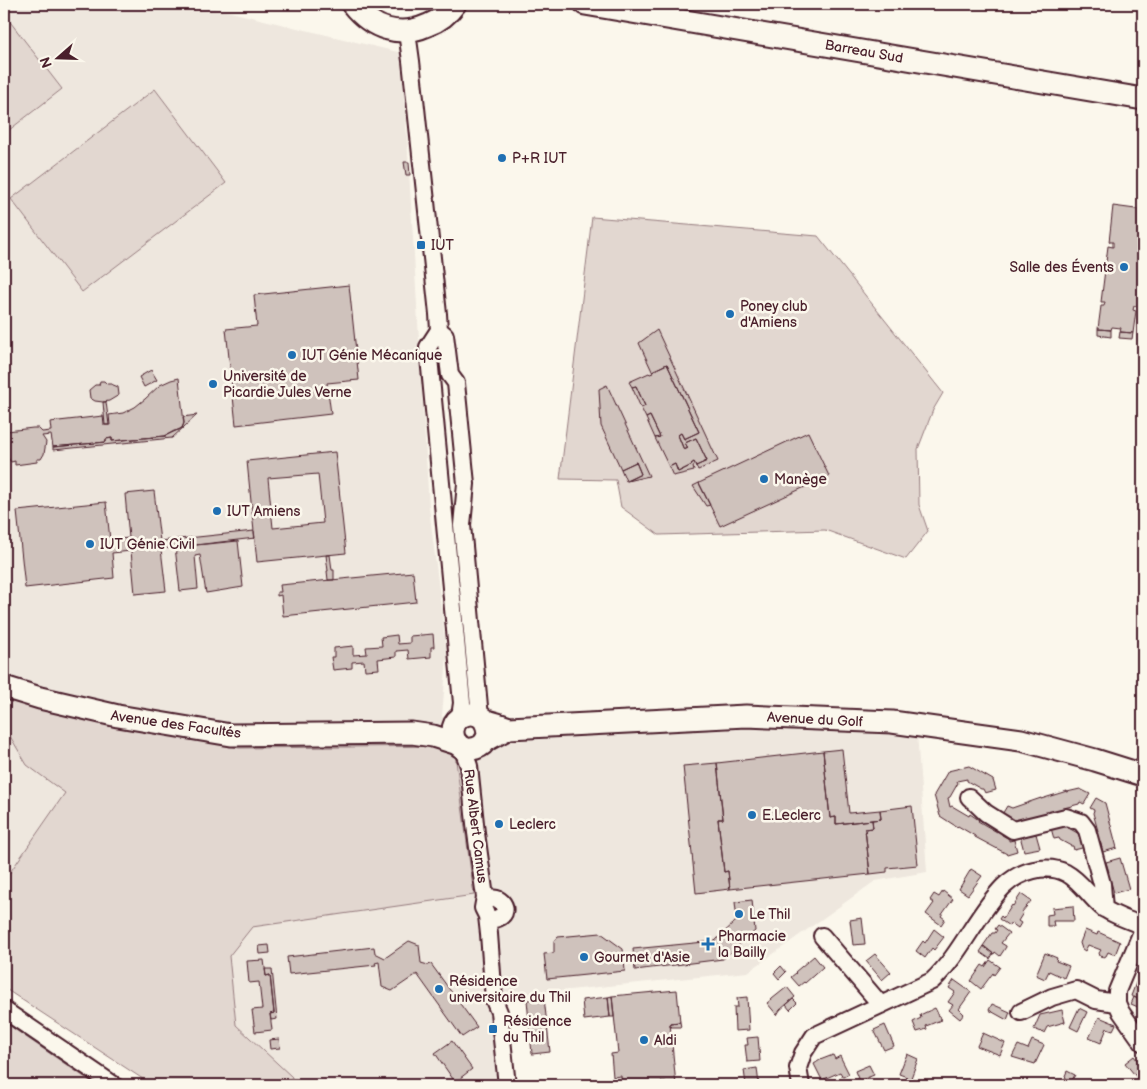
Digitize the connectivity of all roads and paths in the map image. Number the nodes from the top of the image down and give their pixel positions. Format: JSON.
{"nodes":[{"id":1,"x":352,"y":4,"type":"edge"},
{"id":2,"x":455,"y":4,"type":"edge"},
{"id":3,"x":585,"y":4,"type":"edge"},
{"id":4,"x":650,"y":4,"type":"edge"},
{"id":5,"x":407,"y":32,"type":"junction"},
{"id":6,"x":1143,"y":90,"type":"edge"},
{"id":7,"x":1143,"y":99,"type":"edge"},
{"id":8,"x":439,"y":330,"type":"junction"},
{"id":9,"x":4,"y":687,"type":"edge"},
{"id":10,"x":470,"y":718,"type":"junction"},
{"id":11,"x":509,"y":728,"type":"junction"},
{"id":12,"x":412,"y":733,"type":"junction"},
{"id":13,"x":484,"y":743,"type":"junction"},
{"id":14,"x":460,"y":746,"type":"junction"},
{"id":15,"x":1143,"y":775,"type":"edge"},
{"id":16,"x":970,"y":797,"type":"dead end"},
{"id":17,"x":492,"y":909,"type":"junction"},
{"id":18,"x":1104,"y":909,"type":"junction"},
{"id":19,"x":1143,"y":928,"type":"edge"},
{"id":20,"x":822,"y":936,"type":"dead end"},
{"id":21,"x":1117,"y":1003,"type":"junction"},
{"id":22,"x":881,"y":1005,"type":"junction"},
{"id":23,"x":4,"y":1010,"type":"edge"},
{"id":24,"x":1021,"y":1012,"type":"dead end"},
{"id":25,"x":1143,"y":1043,"type":"edge"},
{"id":26,"x":114,"y":1085,"type":"edge"},
{"id":27,"x":507,"y":1085,"type":"edge"},
{"id":28,"x":801,"y":1085,"type":"edge"}],
"edges":[{"from":1,"to":5,"type":"main road"},
{"from":2,"to":5,"type":"main road"},
{"from":3,"to":7,"type":"main road","name":"Barreau Sud"},
{"from":4,"to":6,"type":"main road","name":"Barreau Sud"},
{"from":5,"to":8,"type":"street"},
{"from":8,"to":10,"type":"street"},
{"from":8,"to":10,"type":"street"},
{"from":9,"to":12,"type":"main road","name":"Avenue des Facultés"},
{"from":10,"to":11,"type":"main road"},
{"from":10,"to":12,"type":"main road","name":"Avenue des Facultés"},
{"from":10,"to":13,"type":"main road"},
{"from":10,"to":14,"type":"main road"},
{"from":11,"to":13,"type":"main road","name":"Avenue du Golf"},
{"from":11,"to":15,"type":"main road","name":"Avenue du Golf"},
{"from":12,"to":14,"type":"main road","name":"Avenue des Facultés"},
{"from":13,"to":14,"type":"main road"},
{"from":13,"to":17,"type":"street","name":"Rue Albert Camus"},
{"from":14,"to":17,"type":"street","name":"Rue Albert Camus"},
{"from":16,"to":18,"type":"street"},
{"from":17,"to":27,"type":"street","name":"Rue Albert Camus"},
{"from":18,"to":19,"type":"street"},
{"from":18,"to":22,"type":"street"},
{"from":19,"to":21,"type":"street"},
{"from":20,"to":22,"type":"street"},
{"from":21,"to":24,"type":"street"},
{"from":21,"to":25,"type":"street"},
{"from":22,"to":28,"type":"street"},
{"from":23,"to":26,"type":"street"}]}
